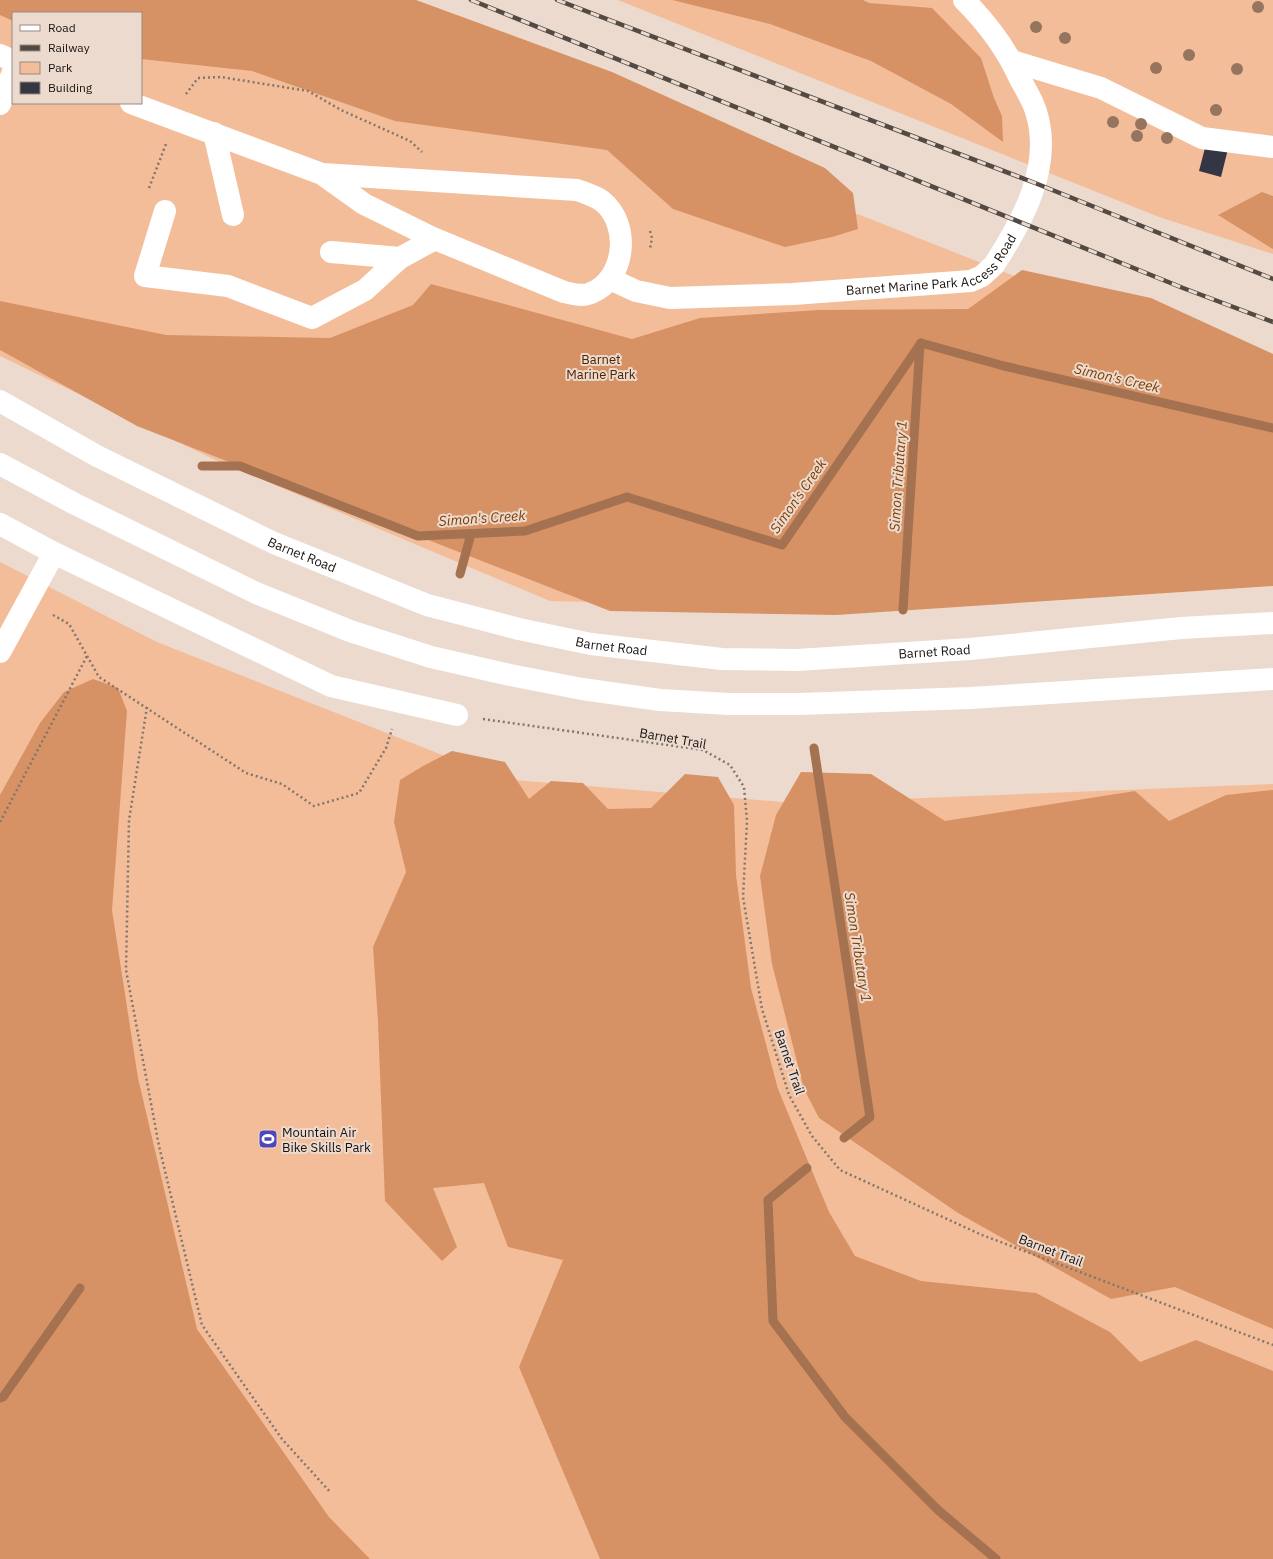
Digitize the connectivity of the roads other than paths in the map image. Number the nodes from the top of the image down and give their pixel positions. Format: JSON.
{"nodes":[{"id":1,"x":964,"y":0,"type":"edge"},
{"id":2,"x":0,"y":56,"type":"edge"},
{"id":3,"x":12,"y":61,"type":"edge"},
{"id":4,"x":1012,"y":61,"type":"junction"},
{"id":5,"x":12,"y":74,"type":"edge"},
{"id":6,"x":0,"y":104,"type":"edge"},
{"id":7,"x":134,"y":104,"type":"edge"},
{"id":8,"x":214,"y":133,"type":"junction"},
{"id":9,"x":1273,"y":147,"type":"edge"},
{"id":10,"x":322,"y":174,"type":"junction"},
{"id":11,"x":165,"y":211,"type":"dead end"},
{"id":12,"x":233,"y":215,"type":"dead end"},
{"id":13,"x":435,"y":239,"type":"junction"},
{"id":14,"x":331,"y":252,"type":"dead end"},
{"id":15,"x":400,"y":258,"type":"junction"},
{"id":16,"x":610,"y":279,"type":"junction"},
{"id":17,"x":0,"y":401,"type":"edge"},
{"id":18,"x":0,"y":464,"type":"edge"},
{"id":19,"x":0,"y":524,"type":"edge"},
{"id":20,"x":54,"y":553,"type":"junction"},
{"id":21,"x":1273,"y":623,"type":"edge"},
{"id":22,"x":0,"y":652,"type":"edge"},
{"id":23,"x":1273,"y":679,"type":"edge"},
{"id":24,"x":457,"y":715,"type":"road end"}],
"edges":[{"from":1,"to":4,"type":"main road","name":"Barnet Marine Park Access Road"},
{"from":2,"to":3,"type":"main road"},
{"from":4,"to":9,"type":"main road"},
{"from":4,"to":16,"type":"main road","name":"Barnet Marine Park Access Road"},
{"from":5,"to":6,"type":"main road"},
{"from":7,"to":8,"type":"main road"},
{"from":8,"to":10,"type":"main road"},
{"from":8,"to":12,"type":"main road"},
{"from":10,"to":13,"type":"main road"},
{"from":10,"to":16,"type":"main road"},
{"from":11,"to":15,"type":"main road"},
{"from":13,"to":15,"type":"main road"},
{"from":13,"to":16,"type":"main road"},
{"from":14,"to":15,"type":"main road"},
{"from":17,"to":21,"type":"main road","name":"Barnet Road"},
{"from":18,"to":23,"type":"main road"},
{"from":19,"to":20,"type":"main road"},
{"from":20,"to":22,"type":"main road"},
{"from":20,"to":24,"type":"main road"}]}
